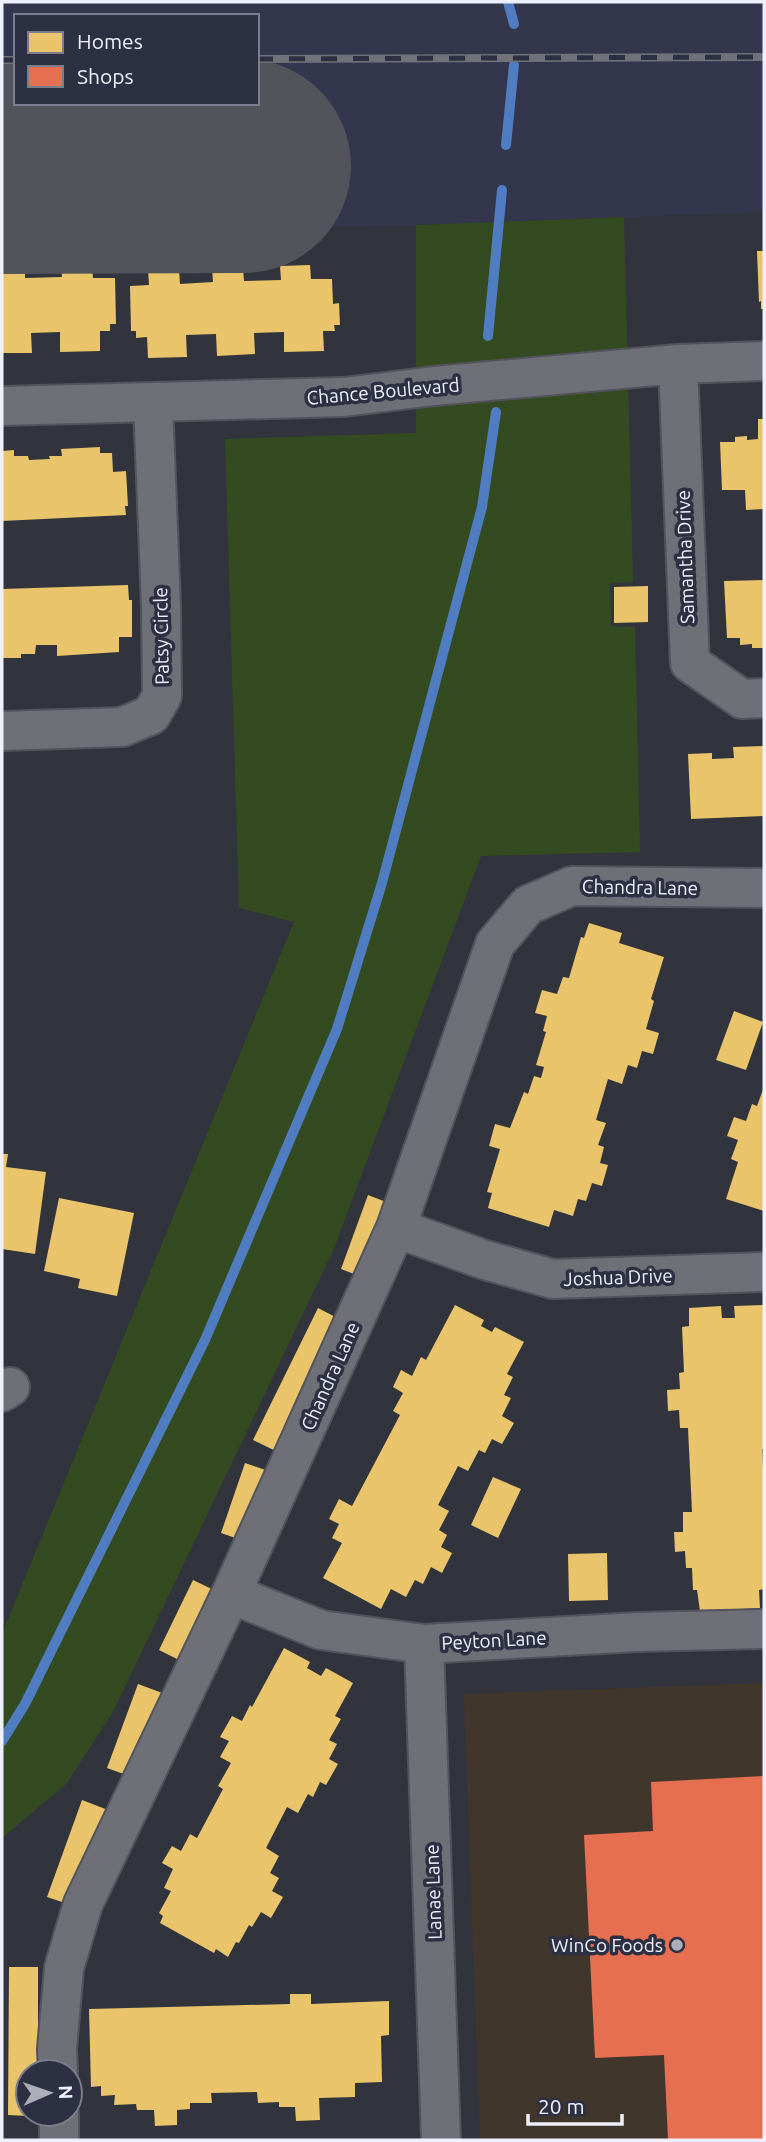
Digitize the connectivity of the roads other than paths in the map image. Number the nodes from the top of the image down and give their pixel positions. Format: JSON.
{"nodes":[{"id":1,"x":764,"y":361,"type":"edge"},
{"id":2,"x":678,"y":364,"type":"junction"},
{"id":3,"x":153,"y":402,"type":"junction"},
{"id":4,"x":2,"y":406,"type":"edge"},
{"id":5,"x":764,"y":698,"type":"edge"},
{"id":6,"x":2,"y":731,"type":"edge"},
{"id":7,"x":764,"y":888,"type":"edge"},
{"id":8,"x":396,"y":1228,"type":"junction"},
{"id":9,"x":764,"y":1272,"type":"edge"},
{"id":10,"x":231,"y":1594,"type":"junction"},
{"id":11,"x":764,"y":1629,"type":"edge"},
{"id":12,"x":424,"y":1644,"type":"junction"},
{"id":13,"x":57,"y":2058,"type":"edge"},
{"id":14,"x":430,"y":2140,"type":"edge"},
{"id":15,"x":441,"y":2140,"type":"edge"}],
"edges":[{"from":1,"to":2,"type":"street","name":"Chance Boulevard"},
{"from":2,"to":3,"type":"street","name":"Chance Boulevard"},
{"from":2,"to":5,"type":"street","name":"Samantha Drive"},
{"from":3,"to":4,"type":"street","name":"Chance Boulevard"},
{"from":3,"to":6,"type":"street","name":"Patsy Circle"},
{"from":7,"to":8,"type":"street","name":"Chandra Lane"},
{"from":8,"to":9,"type":"street","name":"Joshua Drive"},
{"from":8,"to":10,"type":"street","name":"Chandra Lane"},
{"from":10,"to":12,"type":"street","name":"Peyton Lane"},
{"from":10,"to":13,"type":"street","name":"Chandra Lane"},
{"from":11,"to":12,"type":"street","name":"Peyton Lane"},
{"from":12,"to":15,"type":"street","name":"Lanae Lane"},
{"from":14,"to":15,"type":"street"}]}
